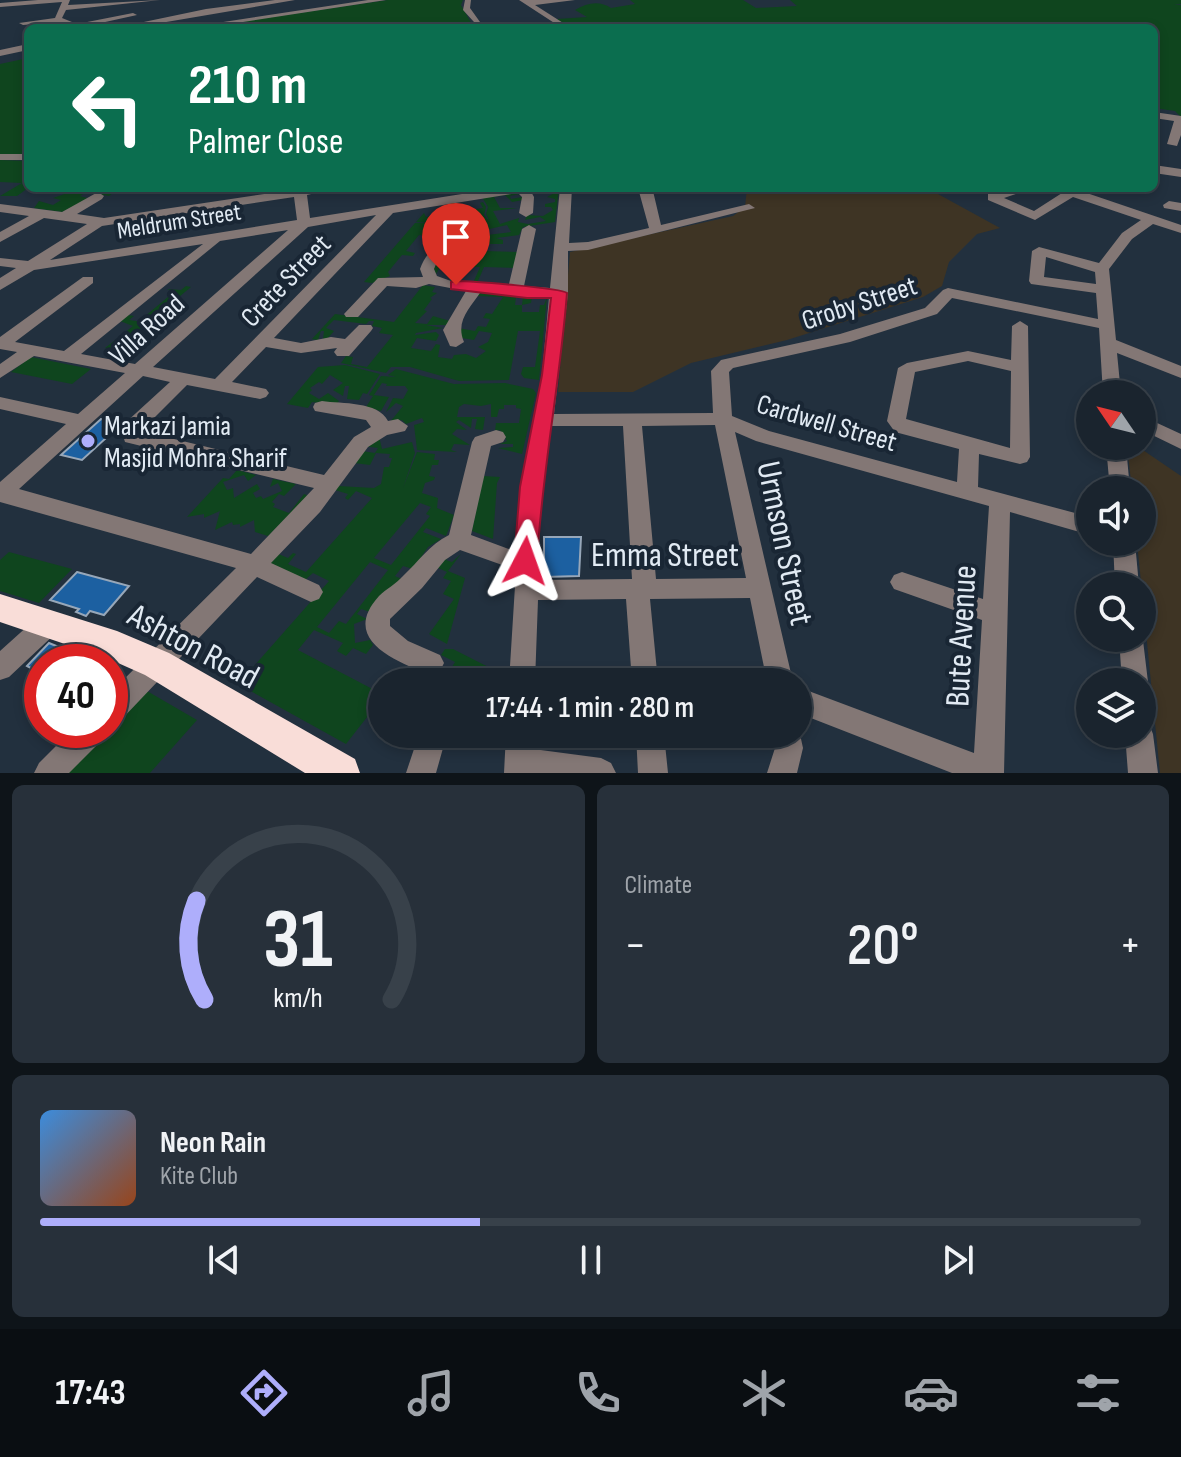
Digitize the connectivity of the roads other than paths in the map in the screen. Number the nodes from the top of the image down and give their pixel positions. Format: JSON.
{"nodes":[{"id":1,"x":292,"y":0,"type":"edge"},
{"id":2,"x":383,"y":0,"type":"edge"},
{"id":3,"x":468,"y":0,"type":"edge"},
{"id":4,"x":553,"y":0,"type":"edge"},
{"id":5,"x":572,"y":0,"type":"edge"},
{"id":6,"x":527,"y":2,"type":"edge"},
{"id":7,"x":65,"y":3,"type":"edge"},
{"id":8,"x":13,"y":4,"type":"junction"},
{"id":9,"x":0,"y":5,"type":"edge"},
{"id":10,"x":104,"y":5,"type":"junction"},
{"id":11,"x":160,"y":5,"type":"edge"},
{"id":12,"x":204,"y":5,"type":"edge"},
{"id":13,"x":140,"y":13,"type":"dead end"},
{"id":14,"x":0,"y":16,"type":"edge"},
{"id":15,"x":110,"y":19,"type":"junction"},
{"id":16,"x":59,"y":20,"type":"junction"},
{"id":17,"x":222,"y":20,"type":"junction"},
{"id":18,"x":477,"y":20,"type":"dead end"},
{"id":19,"x":0,"y":24,"type":"edge"},
{"id":20,"x":11,"y":24,"type":"dead end"},
{"id":21,"x":27,"y":24,"type":"edge"},
{"id":22,"x":70,"y":24,"type":"edge"},
{"id":23,"x":86,"y":24,"type":"edge"},
{"id":24,"x":119,"y":24,"type":"edge"},
{"id":25,"x":135,"y":24,"type":"edge"},
{"id":26,"x":205,"y":24,"type":"edge"},
{"id":27,"x":561,"y":24,"type":"edge"},
{"id":28,"x":24,"y":48,"type":"edge"},
{"id":29,"x":0,"y":53,"type":"edge"},
{"id":30,"x":24,"y":58,"type":"edge"},
{"id":31,"x":0,"y":63,"type":"edge"},
{"id":32,"x":1158,"y":116,"type":"edge"},
{"id":33,"x":1172,"y":144,"type":"edge"},
{"id":34,"x":0,"y":157,"type":"edge"},
{"id":35,"x":24,"y":157,"type":"edge"},
{"id":36,"x":1158,"y":170,"type":"edge"},
{"id":37,"x":1181,"y":173,"type":"edge"},
{"id":38,"x":306,"y":192,"type":"edge"},
{"id":39,"x":496,"y":192,"type":"edge"},
{"id":40,"x":525,"y":192,"type":"edge"},
{"id":41,"x":566,"y":192,"type":"edge"},
{"id":42,"x":650,"y":192,"type":"edge"},
{"id":43,"x":1012,"y":192,"type":"edge"},
{"id":44,"x":1064,"y":192,"type":"edge"},
{"id":45,"x":1072,"y":192,"type":"edge"},
{"id":46,"x":300,"y":193,"type":"junction"},
{"id":47,"x":98,"y":196,"type":"dead end"},
{"id":48,"x":0,"y":208,"type":"edge"},
{"id":49,"x":524,"y":208,"type":"dead end"},
{"id":50,"x":749,"y":208,"type":"dead end"},
{"id":51,"x":386,"y":209,"type":"junction"},
{"id":52,"x":41,"y":214,"type":"junction"},
{"id":53,"x":63,"y":217,"type":"junction"},
{"id":54,"x":1150,"y":220,"type":"junction"},
{"id":55,"x":104,"y":222,"type":"junction"},
{"id":56,"x":304,"y":223,"type":"junction"},
{"id":57,"x":1181,"y":229,"type":"edge"},
{"id":58,"x":656,"y":230,"type":"junction"},
{"id":59,"x":482,"y":234,"type":"dead end"},
{"id":60,"x":214,"y":237,"type":"junction"},
{"id":61,"x":509,"y":237,"type":"dead end"},
{"id":62,"x":0,"y":238,"type":"edge"},
{"id":63,"x":563,"y":247,"type":"junction"},
{"id":64,"x":0,"y":262,"type":"edge"},
{"id":65,"x":30,"y":266,"type":"junction"},
{"id":66,"x":1102,"y":269,"type":"junction"},
{"id":67,"x":431,"y":279,"type":"junction"},
{"id":68,"x":0,"y":285,"type":"edge"},
{"id":69,"x":77,"y":285,"type":"dead end"},
{"id":70,"x":477,"y":286,"type":"junction"},
{"id":71,"x":1103,"y":289,"type":"junction"},
{"id":72,"x":515,"y":291,"type":"junction"},
{"id":73,"x":560,"y":293,"type":"junction"},
{"id":74,"x":352,"y":314,"type":"dead end"},
{"id":75,"x":1020,"y":326,"type":"dead end"},
{"id":76,"x":365,"y":328,"type":"dead end"},
{"id":77,"x":450,"y":334,"type":"dead end"},
{"id":78,"x":1107,"y":334,"type":"junction"},
{"id":79,"x":262,"y":341,"type":"junction"},
{"id":80,"x":1,"y":344,"type":"edge"},
{"id":81,"x":31,"y":350,"type":"junction"},
{"id":82,"x":67,"y":357,"type":"junction"},
{"id":83,"x":1020,"y":367,"type":"junction"},
{"id":84,"x":139,"y":371,"type":"junction"},
{"id":85,"x":0,"y":372,"type":"edge"},
{"id":86,"x":1181,"y":372,"type":"edge"},
{"id":87,"x":183,"y":379,"type":"junction"},
{"id":88,"x":1111,"y":380,"type":"edge"},
{"id":89,"x":219,"y":385,"type":"junction"},
{"id":90,"x":260,"y":393,"type":"dead end"},
{"id":91,"x":0,"y":403,"type":"edge"},
{"id":92,"x":337,"y":406,"type":"dead end"},
{"id":93,"x":723,"y":419,"type":"junction"},
{"id":94,"x":543,"y":420,"type":"junction"},
{"id":95,"x":632,"y":420,"type":"junction"},
{"id":96,"x":82,"y":421,"type":"junction"},
{"id":97,"x":1156,"y":429,"type":"edge"},
{"id":98,"x":483,"y":438,"type":"dead end"},
{"id":99,"x":1181,"y":442,"type":"edge"},
{"id":100,"x":969,"y":445,"type":"junction"},
{"id":101,"x":330,"y":484,"type":"junction"},
{"id":102,"x":967,"y":490,"type":"junction"},
{"id":103,"x":0,"y":493,"type":"edge"},
{"id":104,"x":1000,"y":502,"type":"junction"},
{"id":105,"x":1076,"y":522,"type":"edge"},
{"id":106,"x":459,"y":540,"type":"junction"},
{"id":107,"x":525,"y":561,"type":"junction"},
{"id":108,"x":253,"y":565,"type":"junction"},
{"id":109,"x":902,"y":582,"type":"dead end"},
{"id":110,"x":641,"y":588,"type":"junction"},
{"id":111,"x":758,"y":588,"type":"junction"},
{"id":112,"x":525,"y":590,"type":"junction"},
{"id":113,"x":311,"y":592,"type":"dead end"},
{"id":114,"x":0,"y":608,"type":"edge"},
{"id":115,"x":995,"y":614,"type":"junction"},
{"id":116,"x":49,"y":623,"type":"junction"},
{"id":117,"x":431,"y":663,"type":"dead end"},
{"id":118,"x":157,"y":664,"type":"junction"},
{"id":119,"x":0,"y":668,"type":"edge"},
{"id":120,"x":522,"y":668,"type":"edge"},
{"id":121,"x":644,"y":668,"type":"edge"},
{"id":122,"x":777,"y":668,"type":"edge"},
{"id":123,"x":128,"y":694,"type":"edge"},
{"id":124,"x":812,"y":705,"type":"edge"},
{"id":125,"x":74,"y":748,"type":"edge"},
{"id":126,"x":429,"y":748,"type":"edge"},
{"id":127,"x":651,"y":748,"type":"edge"},
{"id":128,"x":789,"y":748,"type":"edge"},
{"id":129,"x":1140,"y":748,"type":"edge"},
{"id":130,"x":519,"y":756,"type":"edge"},
{"id":131,"x":325,"y":769,"type":"edge"},
{"id":132,"x":49,"y":773,"type":"edge"},
{"id":133,"x":421,"y":773,"type":"edge"},
{"id":134,"x":601,"y":773,"type":"edge"},
{"id":135,"x":653,"y":773,"type":"edge"},
{"id":136,"x":782,"y":773,"type":"edge"},
{"id":137,"x":988,"y":773,"type":"edge"},
{"id":138,"x":1143,"y":773,"type":"edge"}],
"edges":[{"from":1,"to":12,"type":"street"},
{"from":2,"to":17,"type":"street"},
{"from":3,"to":18,"type":"street"},
{"from":4,"to":5,"type":"street"},
{"from":4,"to":6,"type":"street"},
{"from":6,"to":27,"type":"street"},
{"from":7,"to":8,"type":"street"},
{"from":7,"to":10,"type":"street"},
{"from":7,"to":16,"type":"street"},
{"from":8,"to":9,"type":"street"},
{"from":8,"to":14,"type":"street"},
{"from":10,"to":11,"type":"street"},
{"from":10,"to":15,"type":"street"},
{"from":11,"to":12,"type":"street"},
{"from":12,"to":17,"type":"street"},
{"from":12,"to":25,"type":"street"},
{"from":13,"to":15,"type":"street"},
{"from":15,"to":23,"type":"street"},
{"from":15,"to":24,"type":"street"},
{"from":16,"to":21,"type":"street"},
{"from":16,"to":22,"type":"street"},
{"from":17,"to":26,"type":"street"},
{"from":19,"to":20,"type":"street"},
{"from":28,"to":29,"type":"street"},
{"from":30,"to":31,"type":"street"},
{"from":32,"to":33,"type":"street"},
{"from":34,"to":35,"type":"street"},
{"from":36,"to":37,"type":"street"},
{"from":38,"to":46,"type":"street"},
{"from":39,"to":51,"type":"street","name":"Meldrum Street"},
{"from":40,"to":49,"type":"street"},
{"from":41,"to":63,"type":"street"},
{"from":42,"to":58,"type":"street"},
{"from":43,"to":44,"type":"street"},
{"from":45,"to":54,"type":"street"},
{"from":46,"to":55,"type":"street"},
{"from":46,"to":56,"type":"street"},
{"from":47,"to":53,"type":"street"},
{"from":48,"to":52,"type":"street"},
{"from":50,"to":58,"type":"street"},
{"from":51,"to":56,"type":"street","name":"Meldrum Street"},
{"from":51,"to":79,"type":"street","name":"Crete Street"},
{"from":52,"to":53,"type":"street"},
{"from":52,"to":62,"type":"street"},
{"from":53,"to":55,"type":"street"},
{"from":54,"to":57,"type":"street"},
{"from":54,"to":66,"type":"street"},
{"from":55,"to":65,"type":"street"},
{"from":56,"to":60,"type":"street","name":"Meldrum Street"},
{"from":56,"to":84,"type":"street","name":"Villa Road"},
{"from":58,"to":63,"type":"street"},
{"from":59,"to":67,"type":"street"},
{"from":60,"to":65,"type":"street","name":"Meldrum Street"},
{"from":60,"to":82,"type":"street"},
{"from":61,"to":72,"type":"street"},
{"from":63,"to":73,"type":"street"},
{"from":64,"to":65,"type":"street"},
{"from":65,"to":68,"type":"street"},
{"from":66,"to":71,"type":"street"},
{"from":66,"to":71,"type":"street"},
{"from":67,"to":70,"type":"street"},
{"from":67,"to":74,"type":"street"},
{"from":69,"to":80,"type":"street"},
{"from":70,"to":72,"type":"street"},
{"from":70,"to":77,"type":"street"},
{"from":71,"to":78,"type":"street"},
{"from":72,"to":73,"type":"street"},
{"from":73,"to":94,"type":"street"},
{"from":75,"to":83,"type":"street"},
{"from":76,"to":79,"type":"street"},
{"from":78,"to":86,"type":"street"},
{"from":78,"to":88,"type":"street"},
{"from":78,"to":93,"type":"street","name":"Groby Street"},
{"from":79,"to":89,"type":"street","name":"Crete Street"},
{"from":80,"to":81,"type":"street"},
{"from":81,"to":82,"type":"street"},
{"from":81,"to":85,"type":"street"},
{"from":82,"to":84,"type":"street"},
{"from":83,"to":100,"type":"street"},
{"from":83,"to":100,"type":"street"},
{"from":84,"to":87,"type":"street"},
{"from":84,"to":96,"type":"street","name":"Villa Road"},
{"from":87,"to":89,"type":"street"},
{"from":87,"to":101,"type":"street"},
{"from":89,"to":90,"type":"street"},
{"from":91,"to":96,"type":"street"},
{"from":92,"to":101,"type":"street"},
{"from":93,"to":95,"type":"street","name":"Cardwell Street"},
{"from":93,"to":102,"type":"street","name":"Cardwell Street"},
{"from":93,"to":111,"type":"street","name":"Urmson Street"},
{"from":94,"to":95,"type":"street","name":"Cardwell Street"},
{"from":94,"to":107,"type":"street"},
{"from":95,"to":110,"type":"street"},
{"from":96,"to":103,"type":"street","name":"Villa Road"},
{"from":97,"to":99,"type":"street"},
{"from":98,"to":106,"type":"street"},
{"from":100,"to":102,"type":"street"},
{"from":101,"to":108,"type":"street"},
{"from":102,"to":104,"type":"street","name":"Cardwell Street"},
{"from":103,"to":108,"type":"street"},
{"from":104,"to":105,"type":"street","name":"Cardwell Street"},
{"from":104,"to":115,"type":"street","name":"Bute Avenue"},
{"from":106,"to":107,"type":"street"},
{"from":106,"to":117,"type":"street"},
{"from":107,"to":112,"type":"street"},
{"from":108,"to":113,"type":"street"},
{"from":108,"to":118,"type":"street"},
{"from":109,"to":115,"type":"street"},
{"from":110,"to":111,"type":"street","name":"Emma Street"},
{"from":110,"to":112,"type":"street","name":"Emma Street"},
{"from":110,"to":121,"type":"street"},
{"from":111,"to":122,"type":"street","name":"Urmson Street"},
{"from":112,"to":120,"type":"street"},
{"from":114,"to":116,"type":"highway","name":"Ashton Road"},
{"from":115,"to":137,"type":"street","name":"Bute Avenue"},
{"from":116,"to":118,"type":"highway","name":"Ashton Road"},
{"from":116,"to":119,"type":"street"},
{"from":118,"to":123,"type":"street"},
{"from":118,"to":131,"type":"highway","name":"Ashton Road"},
{"from":124,"to":137,"type":"street"},
{"from":125,"to":132,"type":"street"},
{"from":126,"to":133,"type":"street"},
{"from":127,"to":135,"type":"street"},
{"from":128,"to":136,"type":"street"},
{"from":129,"to":138,"type":"street"},
{"from":130,"to":134,"type":"street"}]}
